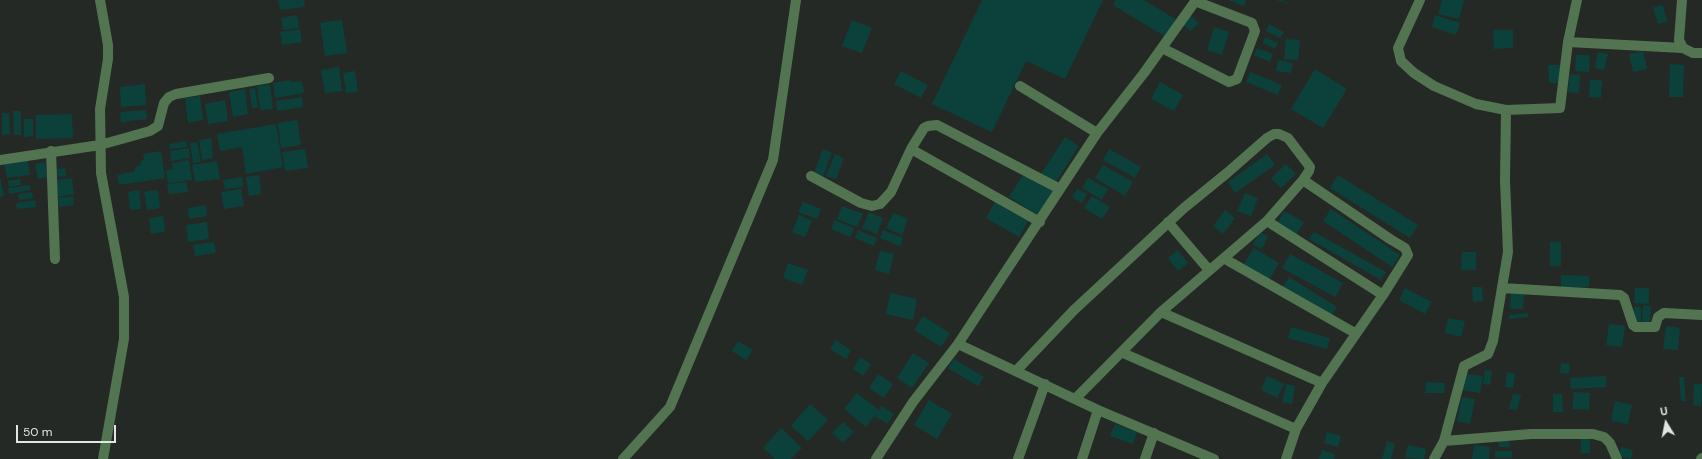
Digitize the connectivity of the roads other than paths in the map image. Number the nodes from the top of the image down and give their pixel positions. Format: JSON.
{"nodes":[{"id":1,"x":100,"y":0,"type":"edge"},
{"id":2,"x":796,"y":0,"type":"edge"},
{"id":3,"x":1420,"y":0,"type":"edge"},
{"id":4,"x":1576,"y":0,"type":"edge"},
{"id":5,"x":1682,"y":0,"type":"edge"},
{"id":6,"x":1196,"y":1,"type":"edge"},
{"id":7,"x":1568,"y":42,"type":"junction"},
{"id":8,"x":1162,"y":48,"type":"junction"},
{"id":9,"x":1682,"y":48,"type":"junction"},
{"id":10,"x":1702,"y":53,"type":"edge"},
{"id":11,"x":269,"y":78,"type":"dead end"},
{"id":12,"x":1020,"y":86,"type":"dead end"},
{"id":13,"x":1506,"y":110,"type":"junction"},
{"id":14,"x":1097,"y":133,"type":"junction"},
{"id":15,"x":100,"y":145,"type":"junction"},
{"id":16,"x":911,"y":149,"type":"junction"},
{"id":17,"x":51,"y":151,"type":"junction"},
{"id":18,"x":0,"y":160,"type":"edge"},
{"id":19,"x":811,"y":176,"type":"dead end"},
{"id":20,"x":1303,"y":180,"type":"junction"},
{"id":21,"x":1060,"y":189,"type":"junction"},
{"id":22,"x":1267,"y":221,"type":"junction"},
{"id":23,"x":1040,"y":222,"type":"junction"},
{"id":24,"x":1168,"y":222,"type":"junction"},
{"id":25,"x":55,"y":259,"type":"dead end"},
{"id":26,"x":1225,"y":259,"type":"junction"},
{"id":27,"x":1210,"y":270,"type":"junction"},
{"id":28,"x":1502,"y":288,"type":"junction"},
{"id":29,"x":1383,"y":295,"type":"junction"},
{"id":30,"x":1161,"y":312,"type":"junction"},
{"id":31,"x":1702,"y":315,"type":"edge"},
{"id":32,"x":1356,"y":333,"type":"junction"},
{"id":33,"x":958,"y":344,"type":"junction"},
{"id":34,"x":1123,"y":353,"type":"junction"},
{"id":35,"x":1016,"y":371,"type":"junction"},
{"id":36,"x":1322,"y":383,"type":"junction"},
{"id":37,"x":1044,"y":384,"type":"junction"},
{"id":38,"x":1076,"y":398,"type":"junction"},
{"id":39,"x":1098,"y":410,"type":"junction"},
{"id":40,"x":1296,"y":429,"type":"junction"},
{"id":41,"x":1154,"y":433,"type":"junction"},
{"id":42,"x":1444,"y":441,"type":"junction"},
{"id":43,"x":103,"y":459,"type":"edge"},
{"id":44,"x":623,"y":459,"type":"edge"},
{"id":45,"x":876,"y":459,"type":"edge"},
{"id":46,"x":1018,"y":459,"type":"edge"},
{"id":47,"x":1082,"y":459,"type":"edge"},
{"id":48,"x":1145,"y":459,"type":"edge"},
{"id":49,"x":1214,"y":459,"type":"edge"},
{"id":50,"x":1286,"y":459,"type":"edge"},
{"id":51,"x":1434,"y":459,"type":"edge"},
{"id":52,"x":1617,"y":459,"type":"edge"}],
"edges":[{"from":1,"to":15,"type":"street"},
{"from":2,"to":44,"type":"street"},
{"from":3,"to":13,"type":"street"},
{"from":4,"to":7,"type":"street"},
{"from":5,"to":9,"type":"street"},
{"from":6,"to":8,"type":"street"},
{"from":6,"to":8,"type":"street"},
{"from":7,"to":9,"type":"street"},
{"from":7,"to":13,"type":"street"},
{"from":8,"to":14,"type":"street"},
{"from":9,"to":10,"type":"street"},
{"from":11,"to":15,"type":"street"},
{"from":12,"to":14,"type":"street"},
{"from":13,"to":28,"type":"street"},
{"from":14,"to":21,"type":"street"},
{"from":15,"to":17,"type":"street"},
{"from":15,"to":43,"type":"street"},
{"from":16,"to":19,"type":"street"},
{"from":16,"to":21,"type":"street"},
{"from":16,"to":23,"type":"street"},
{"from":17,"to":18,"type":"street"},
{"from":17,"to":25,"type":"street"},
{"from":20,"to":22,"type":"street"},
{"from":20,"to":24,"type":"street"},
{"from":20,"to":29,"type":"street"},
{"from":21,"to":23,"type":"street"},
{"from":22,"to":26,"type":"street"},
{"from":22,"to":29,"type":"street"},
{"from":23,"to":33,"type":"street"},
{"from":24,"to":27,"type":"street"},
{"from":24,"to":35,"type":"street"},
{"from":26,"to":27,"type":"street"},
{"from":26,"to":32,"type":"street"},
{"from":27,"to":30,"type":"street"},
{"from":28,"to":31,"type":"street"},
{"from":28,"to":42,"type":"street"},
{"from":29,"to":32,"type":"street"},
{"from":30,"to":34,"type":"street"},
{"from":30,"to":36,"type":"street"},
{"from":32,"to":36,"type":"street"},
{"from":33,"to":35,"type":"street"},
{"from":33,"to":45,"type":"street"},
{"from":34,"to":38,"type":"street"},
{"from":34,"to":40,"type":"street"},
{"from":35,"to":37,"type":"street"},
{"from":36,"to":40,"type":"street"},
{"from":37,"to":38,"type":"street"},
{"from":37,"to":46,"type":"street"},
{"from":38,"to":39,"type":"street"},
{"from":39,"to":41,"type":"street"},
{"from":39,"to":47,"type":"street"},
{"from":40,"to":50,"type":"street"},
{"from":41,"to":48,"type":"street"},
{"from":41,"to":49,"type":"street"},
{"from":42,"to":51,"type":"street"},
{"from":42,"to":52,"type":"street"}]}
